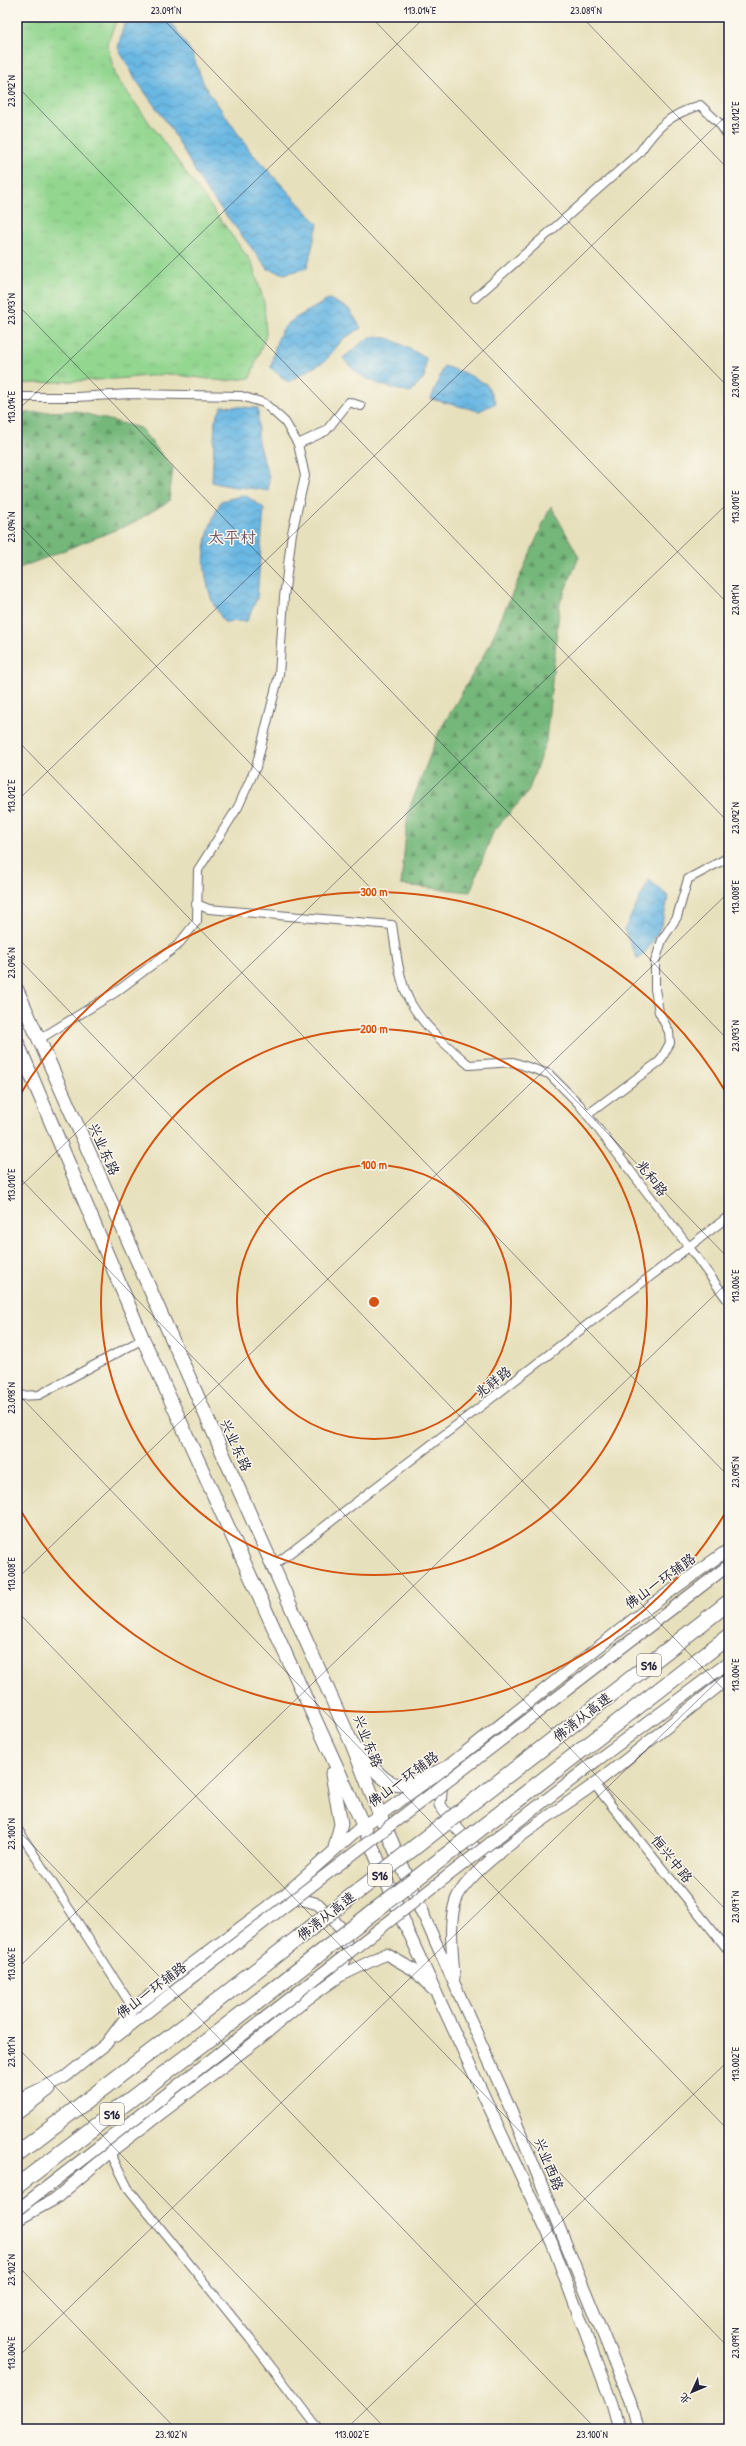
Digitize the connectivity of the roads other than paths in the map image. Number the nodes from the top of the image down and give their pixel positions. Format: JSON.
{"nodes":[{"id":1,"x":729,"y":137,"type":"edge"},
{"id":2,"x":475,"y":298,"type":"dead end"},
{"id":3,"x":17,"y":397,"type":"edge"},
{"id":4,"x":361,"y":406,"type":"dead end"},
{"id":5,"x":298,"y":444,"type":"junction"},
{"id":6,"x":729,"y":857,"type":"edge"},
{"id":7,"x":196,"y":904,"type":"junction"},
{"id":8,"x":17,"y":991,"type":"edge"},
{"id":9,"x":38,"y":1040,"type":"junction"},
{"id":10,"x":17,"y":1042,"type":"edge"},
{"id":11,"x":587,"y":1115,"type":"junction"},
{"id":12,"x":729,"y":1216,"type":"edge"},
{"id":13,"x":689,"y":1247,"type":"junction"},
{"id":14,"x":729,"y":1302,"type":"edge"},
{"id":15,"x":144,"y":1339,"type":"junction"},
{"id":16,"x":17,"y":1396,"type":"edge"},
{"id":17,"x":729,"y":1549,"type":"edge"},
{"id":18,"x":729,"y":1565,"type":"edge"},
{"id":19,"x":273,"y":1566,"type":"junction"},
{"id":20,"x":729,"y":1602,"type":"edge"},
{"id":21,"x":729,"y":1636,"type":"edge"},
{"id":22,"x":729,"y":1662,"type":"edge"},
{"id":23,"x":729,"y":1678,"type":"edge"},
{"id":24,"x":325,"y":1743,"type":"junction"},
{"id":25,"x":352,"y":1744,"type":"junction"},
{"id":26,"x":444,"y":1769,"type":"junction"},
{"id":27,"x":594,"y":1784,"type":"junction"},
{"id":28,"x":380,"y":1815,"type":"junction"},
{"id":29,"x":363,"y":1825,"type":"junction"},
{"id":30,"x":17,"y":1828,"type":"edge"},
{"id":31,"x":335,"y":1848,"type":"junction"},
{"id":32,"x":499,"y":1854,"type":"junction"},
{"id":33,"x":284,"y":1895,"type":"junction"},
{"id":34,"x":422,"y":1914,"type":"joint"},
{"id":35,"x":405,"y":1925,"type":"joint"},
{"id":36,"x":729,"y":1951,"type":"edge"},
{"id":37,"x":340,"y":1976,"type":"junction"},
{"id":38,"x":454,"y":1985,"type":"junction"},
{"id":39,"x":439,"y":1997,"type":"junction"},
{"id":40,"x":133,"y":2008,"type":"junction"},
{"id":41,"x":106,"y":2044,"type":"junction"},
{"id":42,"x":65,"y":2078,"type":"junction"},
{"id":43,"x":17,"y":2100,"type":"edge"},
{"id":44,"x":17,"y":2114,"type":"edge"},
{"id":45,"x":110,"y":2152,"type":"junction"},
{"id":46,"x":17,"y":2154,"type":"edge"},
{"id":47,"x":17,"y":2186,"type":"edge"},
{"id":48,"x":17,"y":2210,"type":"edge"},
{"id":49,"x":17,"y":2220,"type":"edge"},
{"id":50,"x":320,"y":2429,"type":"edge"},
{"id":51,"x":619,"y":2429,"type":"edge"},
{"id":52,"x":638,"y":2429,"type":"edge"}],
"edges":[{"from":1,"to":2,"type":"street"},
{"from":3,"to":5,"type":"street"},
{"from":4,"to":5,"type":"street"},
{"from":5,"to":7,"type":"street"},
{"from":6,"to":11,"type":"street"},
{"from":7,"to":9,"type":"street"},
{"from":7,"to":11,"type":"street","name":"兆和路"},
{"from":8,"to":9,"type":"main road","name":"兴业东路"},
{"from":9,"to":19,"type":"main road","name":"兴业东路"},
{"from":10,"to":15,"type":"main road"},
{"from":11,"to":13,"type":"street","name":"兆和路"},
{"from":12,"to":13,"type":"street","name":"兆祥路"},
{"from":13,"to":14,"type":"street","name":"兆和路"},
{"from":13,"to":19,"type":"street","name":"兆祥路"},
{"from":15,"to":16,"type":"street"},
{"from":15,"to":24,"type":"main road"},
{"from":17,"to":26,"type":"main road","name":"佛山一环辅路"},
{"from":18,"to":41,"type":"main road","name":"佛山一环辅路","bridge":true},
{"from":19,"to":25,"type":"main road","name":"兴业东路"},
{"from":20,"to":46,"type":"highway","name":"佛清从高速","number":"S16","bridge":true},
{"from":21,"to":47,"type":"highway","name":"佛清从高速","number":"S16","bridge":true},
{"from":22,"to":48,"type":"main road","bridge":true},
{"from":23,"to":27,"type":"main road"},
{"from":24,"to":29,"type":"main road"},
{"from":24,"to":31,"type":"main road"},
{"from":25,"to":26,"type":"main road"},
{"from":25,"to":28,"type":"main road","name":"兴业东路"},
{"from":26,"to":28,"type":"main road","name":"佛山一环辅路"},
{"from":26,"to":32,"type":"main road"},
{"from":27,"to":32,"type":"main road"},
{"from":27,"to":36,"type":"street","name":"恒兴中路"},
{"from":28,"to":29,"type":"main road","name":"佛山一环辅路"},
{"from":28,"to":34,"type":"main road","name":"兴业东路"},
{"from":29,"to":31,"type":"main road","name":"佛山一环辅路"},
{"from":29,"to":35,"type":"main road"},
{"from":30,"to":40,"type":"street"},
{"from":31,"to":33,"type":"main road","name":"佛山一环辅路"},
{"from":32,"to":38,"type":"main road"},
{"from":33,"to":37,"type":"main road"},
{"from":33,"to":40,"type":"main road","name":"佛山一环辅路"},
{"from":34,"to":38,"type":"main road","name":"兴业西路"},
{"from":35,"to":39,"type":"main road","name":"兴业西路"},
{"from":37,"to":39,"type":"main road"},
{"from":37,"to":45,"type":"main road"},
{"from":38,"to":52,"type":"main road","name":"兴业西路"},
{"from":39,"to":51,"type":"main road","name":"兴业西路"},
{"from":40,"to":41,"type":"main road","name":"佛山一环辅路"},
{"from":41,"to":42,"type":"main road","name":"佛山一环辅路"},
{"from":42,"to":43,"type":"main road","name":"佛山一环辅路"},
{"from":42,"to":44,"type":"main road"},
{"from":45,"to":49,"type":"main road"},
{"from":45,"to":50,"type":"street"}]}
